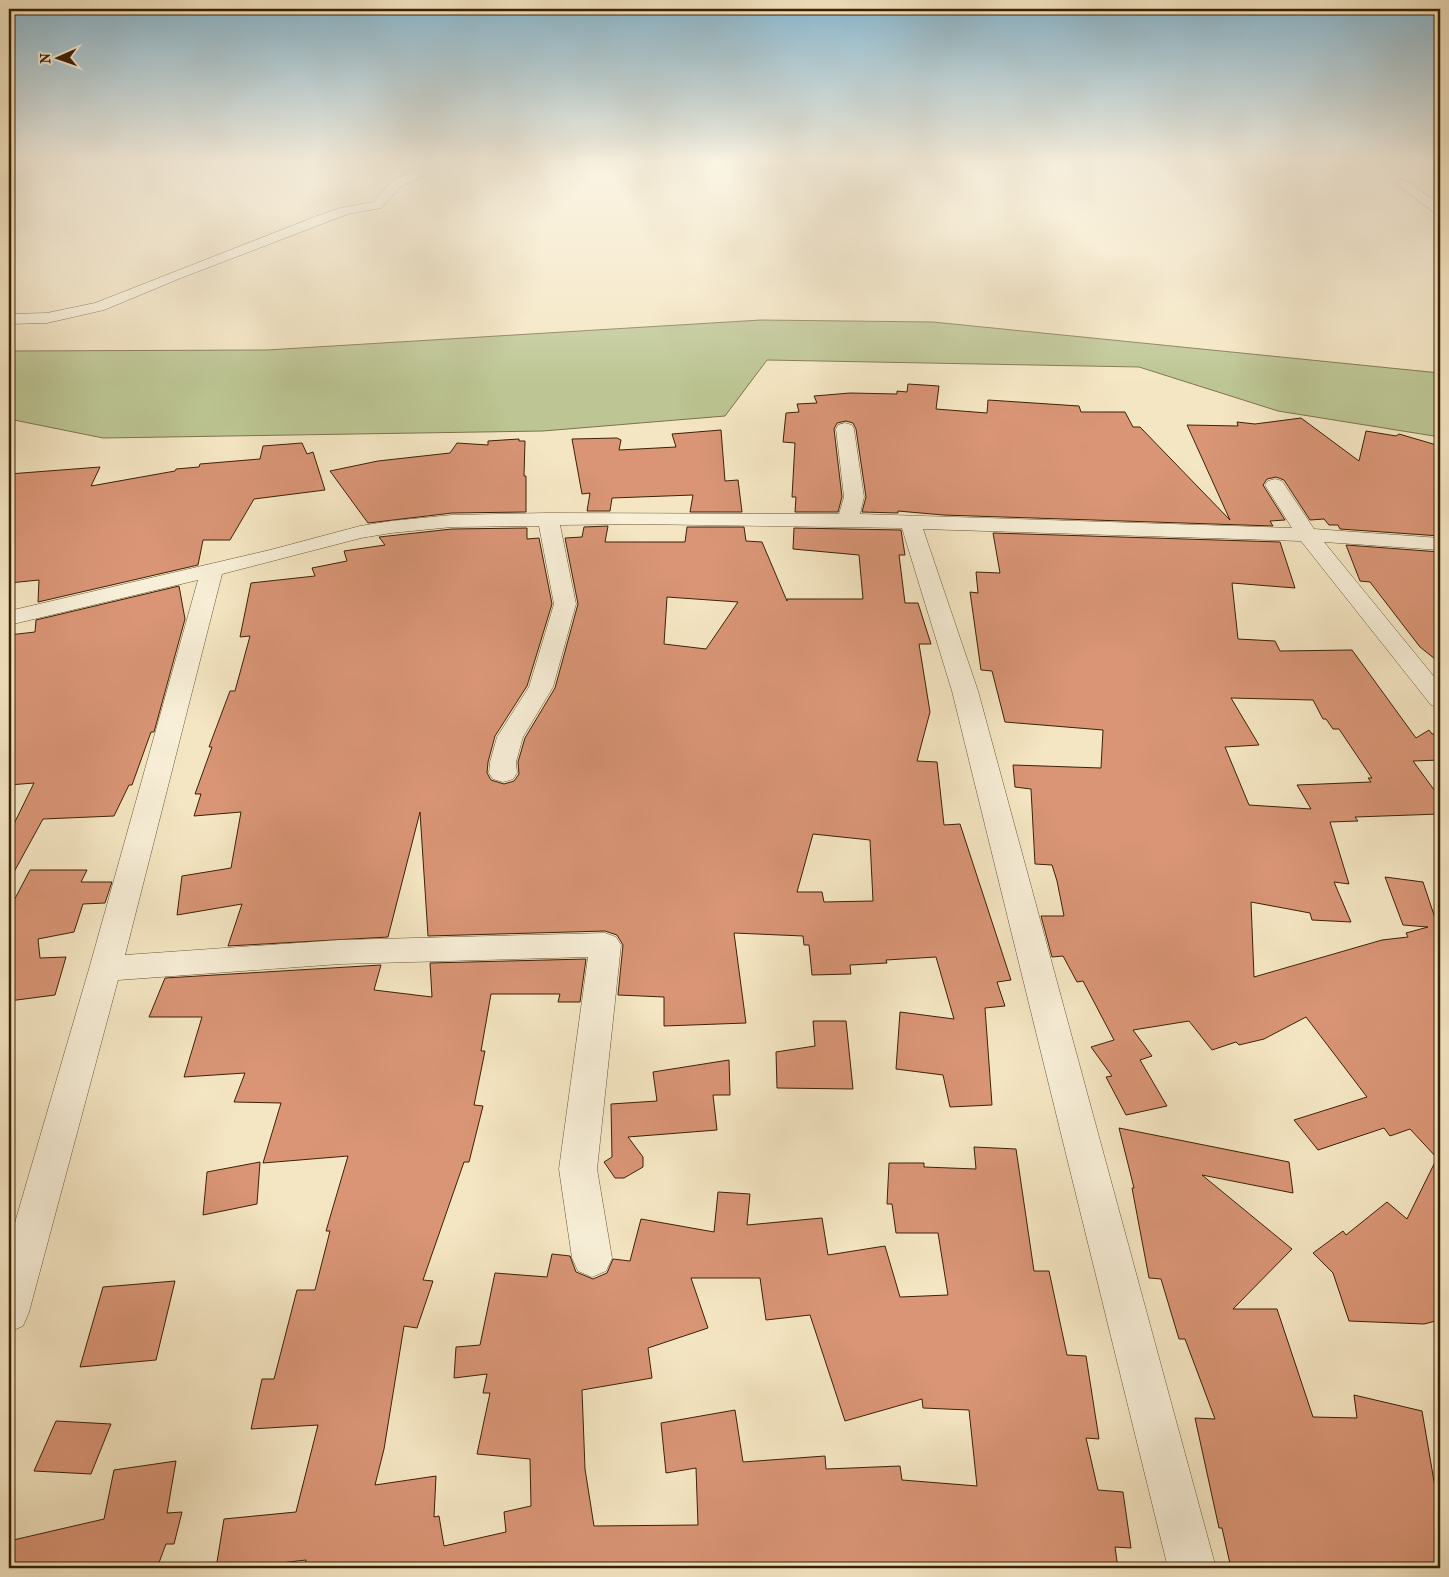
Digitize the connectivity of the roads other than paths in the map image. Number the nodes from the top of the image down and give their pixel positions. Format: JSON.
{"nodes":[{"id":1,"x":279,"y":236,"type":"edge"},
{"id":2,"x":9,"y":318,"type":"edge"},
{"id":3,"x":845,"y":429,"type":"dead end"},
{"id":4,"x":1275,"y":485,"type":"dead end"},
{"id":5,"x":548,"y":519,"type":"junction"},
{"id":6,"x":848,"y":520,"type":"junction"},
{"id":7,"x":911,"y":523,"type":"junction"},
{"id":8,"x":1307,"y":535,"type":"junction"},
{"id":9,"x":1440,"y":544,"type":"edge"},
{"id":10,"x":212,"y":570,"type":"junction"},
{"id":11,"x":9,"y":618,"type":"edge"},
{"id":12,"x":1440,"y":700,"type":"edge"},
{"id":13,"x":503,"y":773,"type":"dead end"},
{"id":14,"x":105,"y":969,"type":"junction"},
{"id":15,"x":592,"y":1258,"type":"dead end"},
{"id":16,"x":9,"y":1312,"type":"edge"},
{"id":17,"x":1192,"y":1568,"type":"edge"}],
"edges":[{"from":1,"to":2,"type":"street"},
{"from":3,"to":6,"type":"street"},
{"from":4,"to":8,"type":"street"},
{"from":5,"to":6,"type":"street"},
{"from":5,"to":10,"type":"street"},
{"from":5,"to":13,"type":"street"},
{"from":6,"to":7,"type":"street"},
{"from":7,"to":8,"type":"street"},
{"from":7,"to":17,"type":"street"},
{"from":8,"to":9,"type":"street"},
{"from":8,"to":12,"type":"street"},
{"from":10,"to":11,"type":"street"},
{"from":10,"to":14,"type":"street"},
{"from":14,"to":15,"type":"street"},
{"from":14,"to":16,"type":"street"}]}
